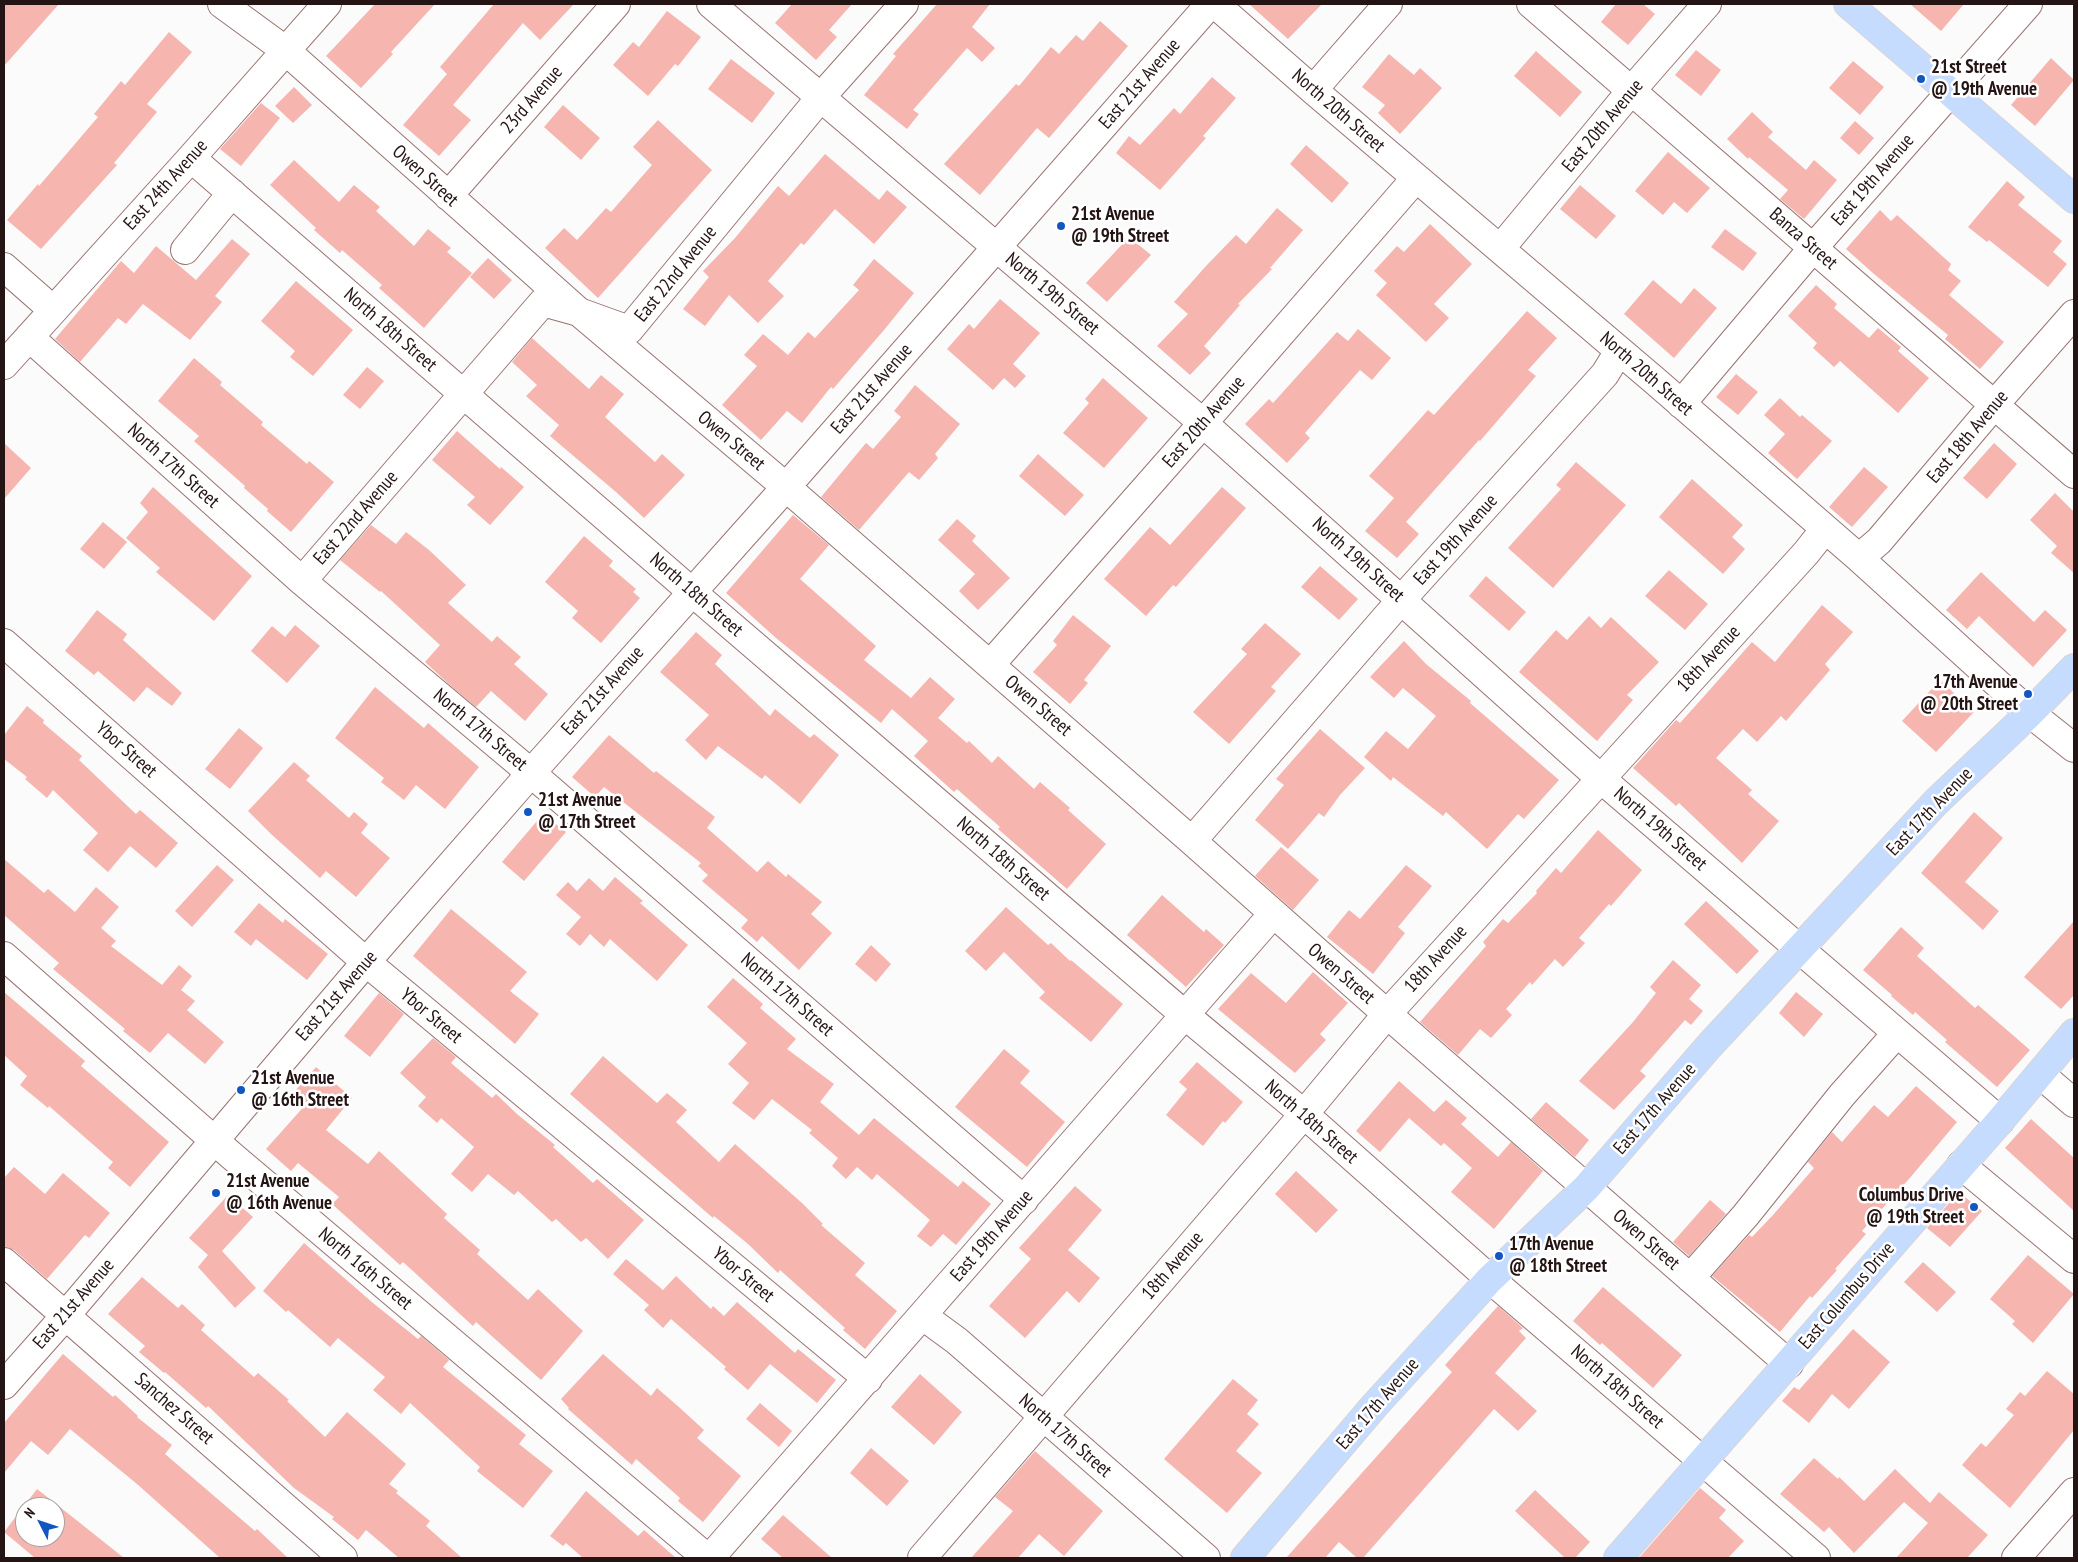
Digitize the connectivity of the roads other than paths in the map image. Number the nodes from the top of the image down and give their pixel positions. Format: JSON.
{"nodes":[{"id":1,"x":222,"y":4,"type":"edge"},
{"id":2,"x":327,"y":4,"type":"edge"},
{"id":3,"x":616,"y":4,"type":"edge"},
{"id":4,"x":712,"y":4,"type":"edge"},
{"id":5,"x":904,"y":4,"type":"edge"},
{"id":6,"x":1210,"y":4,"type":"edge"},
{"id":7,"x":1215,"y":4,"type":"edge"},
{"id":8,"x":1388,"y":4,"type":"edge"},
{"id":9,"x":1531,"y":4,"type":"edge"},
{"id":10,"x":1707,"y":4,"type":"edge"},
{"id":11,"x":1848,"y":4,"type":"edge"},
{"id":12,"x":2028,"y":4,"type":"edge"},
{"id":13,"x":285,"y":50,"type":"junction"},
{"id":14,"x":1312,"y":90,"type":"junction"},
{"id":15,"x":1631,"y":91,"type":"junction"},
{"id":16,"x":1950,"y":92,"type":"junction"},
{"id":17,"x":820,"y":98,"type":"junction"},
{"id":18,"x":191,"y":158,"type":"junction"},
{"id":19,"x":1416,"y":178,"type":"junction"},
{"id":20,"x":232,"y":193,"type":"junction"},
{"id":21,"x":448,"y":196,"type":"junction"},
{"id":22,"x":2074,"y":200,"type":"edge"},
{"id":23,"x":996,"y":247,"type":"junction"},
{"id":24,"x":1813,"y":248,"type":"junction"},
{"id":25,"x":1500,"y":249,"type":"junction"},
{"id":26,"x":185,"y":250,"type":"dead end"},
{"id":27,"x":4,"y":267,"type":"edge"},
{"id":28,"x":53,"y":310,"type":"junction"},
{"id":29,"x":579,"y":312,"type":"junction"},
{"id":30,"x":2074,"y":314,"type":"edge"},
{"id":31,"x":29,"y":337,"type":"junction"},
{"id":32,"x":1620,"y":351,"type":"junction"},
{"id":33,"x":4,"y":365,"type":"edge"},
{"id":34,"x":462,"y":393,"type":"junction"},
{"id":35,"x":1681,"y":404,"type":"junction"},
{"id":36,"x":1994,"y":406,"type":"junction"},
{"id":37,"x":1204,"y":423,"type":"junction"},
{"id":38,"x":2074,"y":474,"type":"edge"},
{"id":39,"x":786,"y":487,"type":"junction"},
{"id":40,"x":1826,"y":529,"type":"junction"},
{"id":41,"x":1859,"y":558,"type":"junction"},
{"id":42,"x":302,"y":581,"type":"junction"},
{"id":43,"x":692,"y":592,"type":"junction"},
{"id":44,"x":1402,"y":599,"type":"junction"},
{"id":45,"x":4,"y":643,"type":"edge"},
{"id":46,"x":990,"y":665,"type":"junction"},
{"id":47,"x":2074,"y":668,"type":"edge"},
{"id":48,"x":2030,"y":713,"type":"junction"},
{"id":49,"x":2074,"y":748,"type":"edge"},
{"id":50,"x":531,"y":773,"type":"junction"},
{"id":51,"x":1600,"y":778,"type":"junction"},
{"id":52,"x":1192,"y":841,"type":"junction"},
{"id":53,"x":1273,"y":914,"type":"junction"},
{"id":54,"x":1800,"y":949,"type":"junction"},
{"id":55,"x":4,"y":956,"type":"edge"},
{"id":56,"x":366,"y":962,"type":"junction"},
{"id":57,"x":1387,"y":1014,"type":"junction"},
{"id":58,"x":1185,"y":1015,"type":"junction"},
{"id":59,"x":1897,"y":1033,"type":"junction"},
{"id":60,"x":2074,"y":1033,"type":"edge"},
{"id":61,"x":2040,"y":1074,"type":"junction"},
{"id":62,"x":2074,"y":1103,"type":"edge"},
{"id":63,"x":1304,"y":1114,"type":"junction"},
{"id":64,"x":2000,"y":1121,"type":"junction"},
{"id":65,"x":213,"y":1140,"type":"junction"},
{"id":66,"x":1961,"y":1165,"type":"junction"},
{"id":67,"x":1586,"y":1188,"type":"junction"},
{"id":68,"x":1024,"y":1200,"type":"junction"},
{"id":69,"x":2074,"y":1259,"type":"edge"},
{"id":70,"x":4,"y":1262,"type":"edge"},
{"id":71,"x":1690,"y":1278,"type":"junction"},
{"id":72,"x":1490,"y":1279,"type":"junction"},
{"id":73,"x":66,"y":1315,"type":"junction"},
{"id":74,"x":923,"y":1316,"type":"junction"},
{"id":75,"x":1789,"y":1364,"type":"junction"},
{"id":76,"x":868,"y":1379,"type":"junction"},
{"id":77,"x":4,"y":1385,"type":"edge"},
{"id":78,"x":1043,"y":1417,"type":"junction"},
{"id":79,"x":1702,"y":1460,"type":"junction"},
{"id":80,"x":2074,"y":1492,"type":"edge"},
{"id":81,"x":343,"y":1558,"type":"edge"},
{"id":82,"x":709,"y":1558,"type":"edge"},
{"id":83,"x":922,"y":1558,"type":"edge"},
{"id":84,"x":1206,"y":1558,"type":"edge"},
{"id":85,"x":1245,"y":1558,"type":"edge"},
{"id":86,"x":1618,"y":1558,"type":"edge"},
{"id":87,"x":1816,"y":1558,"type":"edge"},
{"id":88,"x":2016,"y":1558,"type":"edge"}],
"edges":[{"from":1,"to":13,"type":"street"},
{"from":2,"to":13,"type":"street","name":"East 24th Avenue"},
{"from":3,"to":21,"type":"street","name":"23rd Avenue"},
{"from":4,"to":17,"type":"street","name":"North 19th Street"},
{"from":5,"to":17,"type":"street","name":"East 22nd Avenue"},
{"from":6,"to":23,"type":"street","name":"East 21st Avenue"},
{"from":7,"to":14,"type":"street","name":"North 20th Street"},
{"from":8,"to":14,"type":"street"},
{"from":9,"to":15,"type":"street","name":"Banza Street"},
{"from":10,"to":15,"type":"street","name":"East 20th Avenue"},
{"from":11,"to":16,"type":"main road"},
{"from":12,"to":16,"type":"street","name":"East 19th Avenue"},
{"from":13,"to":18,"type":"street","name":"East 24th Avenue"},
{"from":13,"to":21,"type":"street","name":"Owen Street"},
{"from":14,"to":19,"type":"street","name":"North 20th Street"},
{"from":15,"to":24,"type":"street","name":"Banza Street"},
{"from":15,"to":25,"type":"street","name":"East 20th Avenue"},
{"from":16,"to":22,"type":"main road"},
{"from":16,"to":24,"type":"street","name":"East 19th Avenue"},
{"from":17,"to":23,"type":"street","name":"North 19th Street"},
{"from":17,"to":29,"type":"street","name":"East 22nd Avenue"},
{"from":18,"to":20,"type":"street","name":"North 18th Street"},
{"from":18,"to":28,"type":"street","name":"East 24th Avenue"},
{"from":19,"to":25,"type":"street","name":"North 20th Street"},
{"from":19,"to":37,"type":"street","name":"East 20th Avenue"},
{"from":20,"to":26,"type":"street"},
{"from":20,"to":34,"type":"street","name":"North 18th Street"},
{"from":21,"to":29,"type":"street","name":"Owen Street"},
{"from":23,"to":37,"type":"street","name":"North 19th Street"},
{"from":23,"to":39,"type":"street","name":"East 21st Avenue"},
{"from":24,"to":35,"type":"street","name":"East 19th Avenue"},
{"from":24,"to":36,"type":"street","name":"Banza Street"},
{"from":25,"to":32,"type":"street","name":"North 20th Street"},
{"from":27,"to":28,"type":"street"},
{"from":28,"to":31,"type":"street","name":"East 24th Avenue"},
{"from":29,"to":34,"type":"street","name":"East 22nd Avenue"},
{"from":29,"to":39,"type":"street","name":"Owen Street"},
{"from":30,"to":36,"type":"street","name":"East 18th Avenue"},
{"from":31,"to":33,"type":"street","name":"East 24th Avenue"},
{"from":31,"to":42,"type":"street","name":"North 17th Street"},
{"from":32,"to":35,"type":"street","name":"North 20th Street"},
{"from":32,"to":44,"type":"street","name":"East 19th Avenue"},
{"from":34,"to":42,"type":"street","name":"East 22nd Avenue"},
{"from":34,"to":43,"type":"street","name":"North 18th Street"},
{"from":35,"to":40,"type":"street","name":"North 20th Street"},
{"from":36,"to":38,"type":"street","name":"Banza Street"},
{"from":36,"to":41,"type":"street","name":"East 18th Avenue"},
{"from":37,"to":44,"type":"street","name":"North 19th Street"},
{"from":37,"to":46,"type":"street","name":"East 20th Avenue"},
{"from":39,"to":43,"type":"street","name":"East 21st Avenue"},
{"from":39,"to":46,"type":"street","name":"Owen Street"},
{"from":40,"to":41,"type":"street","name":"North 20th Street"},
{"from":40,"to":51,"type":"street","name":"18th Avenue"},
{"from":41,"to":48,"type":"street","name":"North 20th Street"},
{"from":42,"to":50,"type":"street","name":"North 17th Street"},
{"from":43,"to":50,"type":"street","name":"East 21st Avenue"},
{"from":43,"to":58,"type":"street","name":"North 18th Street"},
{"from":44,"to":51,"type":"street","name":"North 19th Street"},
{"from":44,"to":52,"type":"street","name":"East 19th Avenue"},
{"from":45,"to":56,"type":"street","name":"Ybor Street"},
{"from":46,"to":52,"type":"street","name":"Owen Street"},
{"from":47,"to":48,"type":"main road","name":"East 17th Avenue"},
{"from":48,"to":49,"type":"street","name":"North 20th Street"},
{"from":48,"to":54,"type":"main road","name":"East 17th Avenue"},
{"from":50,"to":56,"type":"street","name":"East 21st Avenue"},
{"from":50,"to":68,"type":"street","name":"North 17th Street"},
{"from":51,"to":54,"type":"street","name":"North 19th Street"},
{"from":51,"to":57,"type":"street","name":"18th Avenue"},
{"from":52,"to":53,"type":"street","name":"Owen Street"},
{"from":53,"to":57,"type":"street","name":"Owen Street"},
{"from":53,"to":58,"type":"street","name":"East 19th Avenue"},
{"from":54,"to":59,"type":"street","name":"North 19th Street"},
{"from":54,"to":67,"type":"main road","name":"East 17th Avenue"},
{"from":55,"to":65,"type":"street","name":"North 16th Street"},
{"from":56,"to":65,"type":"street","name":"East 21st Avenue"},
{"from":56,"to":76,"type":"street","name":"Ybor Street"},
{"from":57,"to":63,"type":"street","name":"18th Avenue"},
{"from":57,"to":67,"type":"street","name":"Owen Street"},
{"from":58,"to":63,"type":"street","name":"North 18th Street"},
{"from":58,"to":68,"type":"street","name":"East 19th Avenue"},
{"from":59,"to":64,"type":"street","name":"North 19th Street"},
{"from":59,"to":71,"type":"street"},
{"from":60,"to":61,"type":"main road","name":"East Columbus Drive"},
{"from":61,"to":62,"type":"street"},
{"from":61,"to":64,"type":"main road","name":"East Columbus Drive"},
{"from":63,"to":72,"type":"street","name":"North 18th Street"},
{"from":63,"to":78,"type":"street","name":"18th Avenue"},
{"from":64,"to":66,"type":"main road","name":"East Columbus Drive"},
{"from":65,"to":73,"type":"street","name":"East 21st Avenue"},
{"from":65,"to":82,"type":"street","name":"North 16th Street"},
{"from":66,"to":69,"type":"street"},
{"from":66,"to":75,"type":"main road","name":"East Columbus Drive"},
{"from":67,"to":71,"type":"street","name":"Owen Street"},
{"from":67,"to":72,"type":"main road","name":"East 17th Avenue"},
{"from":68,"to":74,"type":"street","name":"East 19th Avenue"},
{"from":70,"to":73,"type":"street","name":"Sanchez Street"},
{"from":71,"to":75,"type":"street","name":"Owen Street"},
{"from":72,"to":79,"type":"street","name":"North 18th Street"},
{"from":72,"to":85,"type":"main road","name":"East 17th Avenue"},
{"from":73,"to":77,"type":"street","name":"East 21st Avenue"},
{"from":73,"to":81,"type":"street","name":"Sanchez Street"},
{"from":74,"to":76,"type":"street","name":"East 19th Avenue"},
{"from":74,"to":78,"type":"street","name":"North 17th Street"},
{"from":75,"to":79,"type":"main road","name":"East Columbus Drive"},
{"from":76,"to":82,"type":"street","name":"East 19th Avenue"},
{"from":78,"to":83,"type":"street","name":"18th Avenue"},
{"from":78,"to":84,"type":"street","name":"North 17th Street"},
{"from":79,"to":86,"type":"main road","name":"East Columbus Drive"},
{"from":79,"to":87,"type":"street","name":"North 18th Street"},
{"from":80,"to":88,"type":"street"}]}
